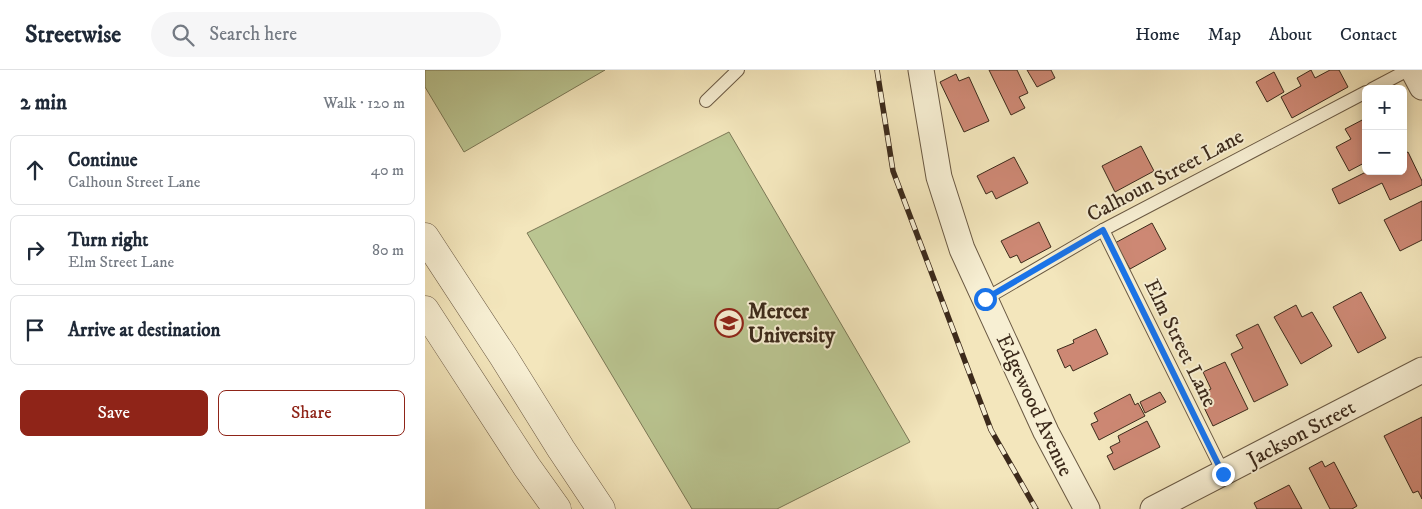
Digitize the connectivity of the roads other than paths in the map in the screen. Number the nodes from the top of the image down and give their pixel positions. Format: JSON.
{"nodes":[{"id":1,"x":737,"y":70,"type":"edge"},
{"id":2,"x":921,"y":70,"type":"edge"},
{"id":3,"x":1408,"y":70,"type":"edge"},
{"id":4,"x":1413,"y":70,"type":"edge"},
{"id":5,"x":1380,"y":85,"type":"edge"},
{"id":6,"x":1422,"y":87,"type":"edge"},
{"id":7,"x":1362,"y":94,"type":"edge"},
{"id":8,"x":706,"y":101,"type":"dead end"},
{"id":9,"x":1103,"y":230,"type":"junction"},
{"id":10,"x":425,"y":237,"type":"edge"},
{"id":11,"x":985,"y":299,"type":"junction"},
{"id":12,"x":425,"y":310,"type":"edge"},
{"id":13,"x":1422,"y":370,"type":"edge"},
{"id":14,"x":1223,"y":474,"type":"junction"},
{"id":15,"x":557,"y":509,"type":"edge"},
{"id":16,"x":601,"y":509,"type":"edge"},
{"id":17,"x":1087,"y":509,"type":"edge"},
{"id":18,"x":1153,"y":509,"type":"edge"}],
"edges":[{"from":1,"to":8,"type":"lane"},
{"from":2,"to":11,"type":"street","name":"Edgewood Avenue"},
{"from":3,"to":5,"type":"lane"},
{"from":4,"to":6,"type":"street"},
{"from":7,"to":9,"type":"lane","name":"Calhoun Street Lane"},
{"from":9,"to":11,"type":"lane","name":"Calhoun Street Lane"},
{"from":9,"to":14,"type":"lane","name":"Elm Street Lane"},
{"from":10,"to":16,"type":"street"},
{"from":11,"to":17,"type":"street","name":"Edgewood Avenue"},
{"from":12,"to":15,"type":"street"},
{"from":13,"to":14,"type":"street","name":"Jackson Street"},
{"from":14,"to":18,"type":"street","name":"Jackson Street"}]}
